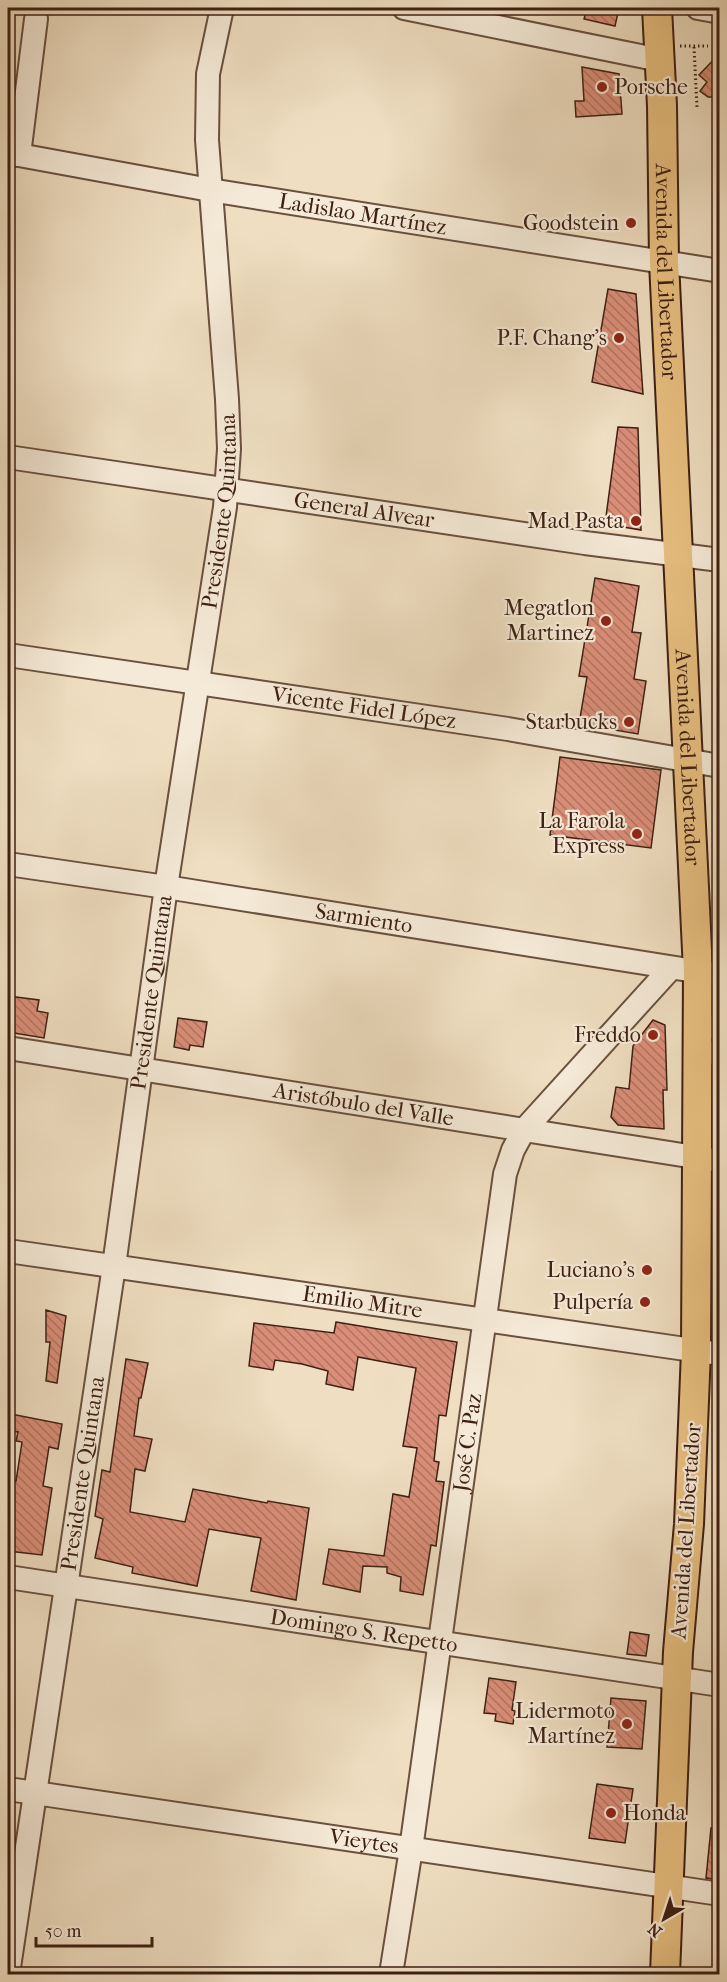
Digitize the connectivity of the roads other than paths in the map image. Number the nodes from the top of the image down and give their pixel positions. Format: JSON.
{"nodes":[{"id":1,"x":222,"y":8,"type":"edge"},
{"id":2,"x":404,"y":8,"type":"edge"},
{"id":3,"x":657,"y":8,"type":"edge"},
{"id":4,"x":698,"y":8,"type":"edge"},
{"id":5,"x":720,"y":12,"type":"edge"},
{"id":6,"x":36,"y":19,"type":"dead end"},
{"id":7,"x":660,"y":60,"type":"junction"},
{"id":8,"x":13,"y":154,"type":"edge"},
{"id":9,"x":210,"y":190,"type":"junction"},
{"id":10,"x":664,"y":262,"type":"junction"},
{"id":11,"x":720,"y":272,"type":"edge"},
{"id":12,"x":8,"y":457,"type":"edge"},
{"id":13,"x":227,"y":489,"type":"junction"},
{"id":14,"x":677,"y":555,"type":"junction"},
{"id":15,"x":720,"y":560,"type":"edge"},
{"id":16,"x":8,"y":655,"type":"edge"},
{"id":17,"x":198,"y":683,"type":"junction"},
{"id":18,"x":688,"y":761,"type":"junction"},
{"id":19,"x":720,"y":766,"type":"edge"},
{"id":20,"x":8,"y":864,"type":"edge"},
{"id":21,"x":166,"y":887,"type":"junction"},
{"id":22,"x":696,"y":971,"type":"edge"},
{"id":23,"x":708,"y":1040,"type":"edge"},
{"id":24,"x":8,"y":1048,"type":"edge"},
{"id":25,"x":141,"y":1070,"type":"junction"},
{"id":26,"x":524,"y":1130,"type":"junction"},
{"id":27,"x":708,"y":1159,"type":"edge"},
{"id":28,"x":8,"y":1251,"type":"edge"},
{"id":29,"x":114,"y":1266,"type":"junction"},
{"id":30,"x":485,"y":1319,"type":"junction"},
{"id":31,"x":708,"y":1352,"type":"edge"},
{"id":32,"x":8,"y":1577,"type":"edge"},
{"id":33,"x":67,"y":1586,"type":"junction"},
{"id":34,"x":440,"y":1644,"type":"junction"},
{"id":35,"x":677,"y":1679,"type":"junction"},
{"id":36,"x":720,"y":1685,"type":"edge"},
{"id":37,"x":8,"y":1789,"type":"edge"},
{"id":38,"x":36,"y":1793,"type":"junction"},
{"id":39,"x":411,"y":1849,"type":"junction"},
{"id":40,"x":669,"y":1887,"type":"junction"},
{"id":41,"x":720,"y":1894,"type":"edge"},
{"id":42,"x":8,"y":1974,"type":"edge"},
{"id":43,"x":391,"y":1974,"type":"edge"},
{"id":44,"x":665,"y":1974,"type":"edge"}],
"edges":[{"from":1,"to":9,"type":"street","name":"Presidente Quintana"},
{"from":2,"to":7,"type":"street"},
{"from":3,"to":7,"type":"main road","name":"Avenida del Libertador"},
{"from":4,"to":5,"type":"street"},
{"from":6,"to":8,"type":"street"},
{"from":7,"to":10,"type":"main road","name":"Avenida del Libertador"},
{"from":8,"to":9,"type":"street","name":"Ladislao Martínez"},
{"from":9,"to":10,"type":"street","name":"Ladislao Martínez"},
{"from":9,"to":13,"type":"street","name":"Presidente Quintana"},
{"from":10,"to":11,"type":"street","name":"Ladislao Martínez"},
{"from":10,"to":14,"type":"main road","name":"Avenida del Libertador"},
{"from":12,"to":13,"type":"street","name":"General Alvear"},
{"from":13,"to":14,"type":"street","name":"General Alvear"},
{"from":13,"to":17,"type":"street","name":"Presidente Quintana"},
{"from":14,"to":15,"type":"street","name":"General Alvear"},
{"from":14,"to":18,"type":"main road","name":"Avenida del Libertador"},
{"from":16,"to":17,"type":"street","name":"Vicente Fidel López"},
{"from":17,"to":18,"type":"street","name":"Vicente Fidel López"},
{"from":17,"to":21,"type":"street","name":"Presidente Quintana"},
{"from":18,"to":19,"type":"street","name":"Vicente Fidel López"},
{"from":18,"to":22,"type":"main road","name":"Avenida del Libertador"},
{"from":20,"to":21,"type":"street","name":"Sarmiento"},
{"from":21,"to":22,"type":"street","name":"Sarmiento"},
{"from":21,"to":25,"type":"street","name":"Presidente Quintana"},
{"from":22,"to":23,"type":"main road","name":"Avenida del Libertador"},
{"from":22,"to":26,"type":"street","name":"José C. Paz"},
{"from":23,"to":27,"type":"main road","name":"Avenida del Libertador"},
{"from":24,"to":25,"type":"street","name":"Aristóbulo del Valle"},
{"from":25,"to":26,"type":"street","name":"Aristóbulo del Valle"},
{"from":25,"to":29,"type":"street","name":"Presidente Quintana"},
{"from":26,"to":27,"type":"street","name":"Aristóbulo del Valle"},
{"from":26,"to":30,"type":"street","name":"José C. Paz"},
{"from":27,"to":31,"type":"main road","name":"Avenida del Libertador"},
{"from":28,"to":29,"type":"street","name":"Emilio Mitre"},
{"from":29,"to":30,"type":"street","name":"Emilio Mitre"},
{"from":29,"to":33,"type":"street","name":"Presidente Quintana"},
{"from":30,"to":31,"type":"street","name":"Emilio Mitre"},
{"from":30,"to":34,"type":"street","name":"José C. Paz"},
{"from":31,"to":35,"type":"main road","name":"Avenida del Libertador"},
{"from":32,"to":33,"type":"street","name":"Domingo S. Repetto"},
{"from":33,"to":34,"type":"street","name":"Domingo S. Repetto"},
{"from":33,"to":38,"type":"street","name":"Presidente Quintana"},
{"from":34,"to":35,"type":"street","name":"Domingo S. Repetto"},
{"from":34,"to":39,"type":"street","name":"José C. Paz"},
{"from":35,"to":36,"type":"street","name":"Domingo S. Repetto"},
{"from":35,"to":40,"type":"main road","name":"Avenida del Libertador"},
{"from":37,"to":38,"type":"street","name":"Vieytes"},
{"from":38,"to":39,"type":"street","name":"Vieytes"},
{"from":38,"to":42,"type":"street","name":"Presidente Quintana"},
{"from":39,"to":40,"type":"street","name":"Vieytes"},
{"from":39,"to":43,"type":"street","name":"José C. Paz"},
{"from":40,"to":41,"type":"street","name":"Vieytes"},
{"from":40,"to":44,"type":"main road","name":"Avenida del Libertador"}]}
